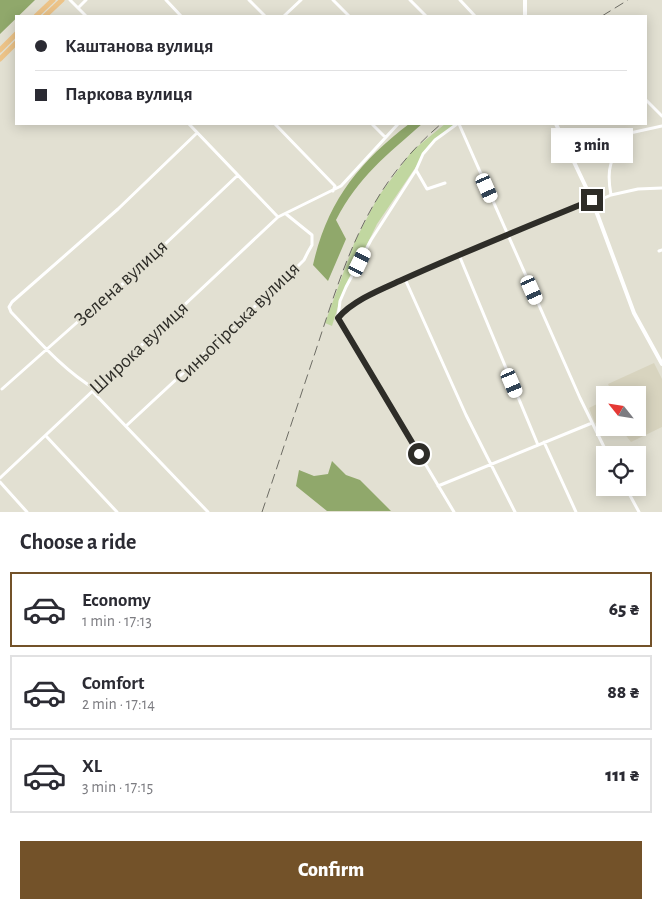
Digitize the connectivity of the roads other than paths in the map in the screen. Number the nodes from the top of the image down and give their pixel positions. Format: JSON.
{"nodes":[{"id":1,"x":53,"y":0,"type":"edge"},
{"id":2,"x":62,"y":0,"type":"edge"},
{"id":3,"x":70,"y":0,"type":"edge"},
{"id":4,"x":86,"y":0,"type":"edge"},
{"id":5,"x":166,"y":0,"type":"edge"},
{"id":6,"x":249,"y":0,"type":"edge"},
{"id":7,"x":301,"y":0,"type":"edge"},
{"id":8,"x":333,"y":0,"type":"edge"},
{"id":9,"x":410,"y":0,"type":"edge"},
{"id":10,"x":460,"y":0,"type":"edge"},
{"id":11,"x":525,"y":0,"type":"edge"},
{"id":12,"x":78,"y":8,"type":"junction"},
{"id":13,"x":37,"y":15,"type":"edge"},
{"id":14,"x":46,"y":15,"type":"edge"},
{"id":15,"x":85,"y":15,"type":"edge"},
{"id":16,"x":180,"y":15,"type":"edge"},
{"id":17,"x":264,"y":15,"type":"edge"},
{"id":18,"x":285,"y":15,"type":"edge"},
{"id":19,"x":348,"y":15,"type":"edge"},
{"id":20,"x":425,"y":15,"type":"edge"},
{"id":21,"x":474,"y":15,"type":"edge"},
{"id":22,"x":525,"y":15,"type":"edge"},
{"id":23,"x":15,"y":35,"type":"edge"},
{"id":24,"x":15,"y":44,"type":"edge"},
{"id":25,"x":0,"y":50,"type":"edge"},
{"id":26,"x":0,"y":59,"type":"edge"},
{"id":27,"x":647,"y":101,"type":"edge"},
{"id":28,"x":662,"y":116,"type":"edge"},
{"id":29,"x":190,"y":125,"type":"edge"},
{"id":30,"x":276,"y":125,"type":"edge"},
{"id":31,"x":373,"y":125,"type":"edge"},
{"id":32,"x":397,"y":125,"type":"edge"},
{"id":33,"x":456,"y":125,"type":"edge"},
{"id":34,"x":458,"y":125,"type":"edge"},
{"id":35,"x":556,"y":125,"type":"edge"},
{"id":36,"x":662,"y":126,"type":"edge"},
{"id":37,"x":197,"y":133,"type":"junction"},
{"id":38,"x":385,"y":137,"type":"junction"},
{"id":39,"x":416,"y":170,"type":"junction"},
{"id":40,"x":238,"y":175,"type":"junction"},
{"id":41,"x":444,"y":183,"type":"dead end"},
{"id":42,"x":662,"y":188,"type":"edge"},
{"id":43,"x":333,"y":191,"type":"junction"},
{"id":44,"x":611,"y":195,"type":"junction"},
{"id":45,"x":592,"y":201,"type":"junction"},
{"id":46,"x":286,"y":214,"type":"junction"},
{"id":47,"x":278,"y":218,"type":"junction"},
{"id":48,"x":508,"y":235,"type":"junction"},
{"id":49,"x":459,"y":255,"type":"junction"},
{"id":50,"x":405,"y":279,"type":"junction"},
{"id":51,"x":338,"y":318,"type":"junction"},
{"id":52,"x":47,"y":349,"type":"junction"},
{"id":53,"x":662,"y":364,"type":"edge"},
{"id":54,"x":2,"y":389,"type":"dead end"},
{"id":55,"x":94,"y":391,"type":"junction"},
{"id":56,"x":592,"y":423,"type":"junction"},
{"id":57,"x":126,"y":426,"type":"junction"},
{"id":58,"x":46,"y":436,"type":"junction"},
{"id":59,"x":544,"y":442,"type":"junction"},
{"id":60,"x":538,"y":445,"type":"junction"},
{"id":61,"x":604,"y":446,"type":"edge"},
{"id":62,"x":491,"y":465,"type":"junction"},
{"id":63,"x":0,"y":478,"type":"edge"},
{"id":64,"x":0,"y":482,"type":"edge"},
{"id":65,"x":438,"y":486,"type":"junction"},
{"id":66,"x":630,"y":496,"type":"edge"},
{"id":67,"x":113,"y":507,"type":"junction"},
{"id":68,"x":27,"y":512,"type":"edge"},
{"id":69,"x":108,"y":512,"type":"edge"},
{"id":70,"x":117,"y":512,"type":"edge"},
{"id":71,"x":208,"y":512,"type":"edge"},
{"id":72,"x":454,"y":512,"type":"edge"},
{"id":73,"x":515,"y":512,"type":"edge"},
{"id":74,"x":576,"y":512,"type":"edge"},
{"id":75,"x":639,"y":512,"type":"edge"}],
"edges":[{"from":1,"to":13,"type":"highway"},
{"from":2,"to":14,"type":"highway"},
{"from":3,"to":12,"type":"street"},
{"from":4,"to":12,"type":"street"},
{"from":5,"to":16,"type":"street"},
{"from":6,"to":17,"type":"street"},
{"from":7,"to":18,"type":"street"},
{"from":8,"to":19,"type":"street"},
{"from":9,"to":20,"type":"street"},
{"from":10,"to":21,"type":"street"},
{"from":11,"to":22,"type":"street"},
{"from":12,"to":15,"type":"street"},
{"from":23,"to":25,"type":"highway"},
{"from":24,"to":26,"type":"highway"},
{"from":27,"to":28,"type":"street"},
{"from":29,"to":37,"type":"street"},
{"from":30,"to":43,"type":"street"},
{"from":31,"to":38,"type":"street"},
{"from":32,"to":38,"type":"street","name":"Широка вулиця"},
{"from":33,"to":39,"type":"street"},
{"from":34,"to":48,"type":"street"},
{"from":35,"to":45,"type":"street"},
{"from":36,"to":44,"type":"street"},
{"from":37,"to":40,"type":"street"},
{"from":37,"to":52,"type":"street"},
{"from":38,"to":43,"type":"street","name":"Широка вулиця"},
{"from":39,"to":41,"type":"street"},
{"from":39,"to":51,"type":"street"},
{"from":40,"to":47,"type":"street"},
{"from":40,"to":52,"type":"street","name":"Зелена вулиця"},
{"from":42,"to":44,"type":"street"},
{"from":43,"to":46,"type":"street","name":"Широка вулиця"},
{"from":44,"to":45,"type":"street"},
{"from":45,"to":48,"type":"street"},
{"from":45,"to":53,"type":"street"},
{"from":46,"to":47,"type":"street","name":"Широка вулиця"},
{"from":46,"to":57,"type":"street","name":"Синьогірська вулиця"},
{"from":47,"to":55,"type":"street","name":"Широка вулиця"},
{"from":48,"to":49,"type":"street"},
{"from":48,"to":56,"type":"street"},
{"from":49,"to":50,"type":"street"},
{"from":49,"to":60,"type":"street"},
{"from":50,"to":51,"type":"street"},
{"from":50,"to":62,"type":"street"},
{"from":51,"to":65,"type":"street"},
{"from":52,"to":54,"type":"street","name":"Зелена вулиця"},
{"from":52,"to":55,"type":"street"},
{"from":55,"to":57,"type":"street"},
{"from":55,"to":58,"type":"street","name":"Широка вулиця"},
{"from":56,"to":59,"type":"street"},
{"from":56,"to":61,"type":"street"},
{"from":57,"to":71,"type":"street"},
{"from":58,"to":63,"type":"street","name":"Широка вулиця"},
{"from":58,"to":67,"type":"street"},
{"from":59,"to":60,"type":"street"},
{"from":59,"to":74,"type":"street"},
{"from":60,"to":62,"type":"street"},
{"from":62,"to":65,"type":"street"},
{"from":62,"to":73,"type":"street"},
{"from":64,"to":68,"type":"street"},
{"from":65,"to":72,"type":"street"},
{"from":66,"to":75,"type":"street"},
{"from":67,"to":69,"type":"street"},
{"from":67,"to":70,"type":"street"}]}
